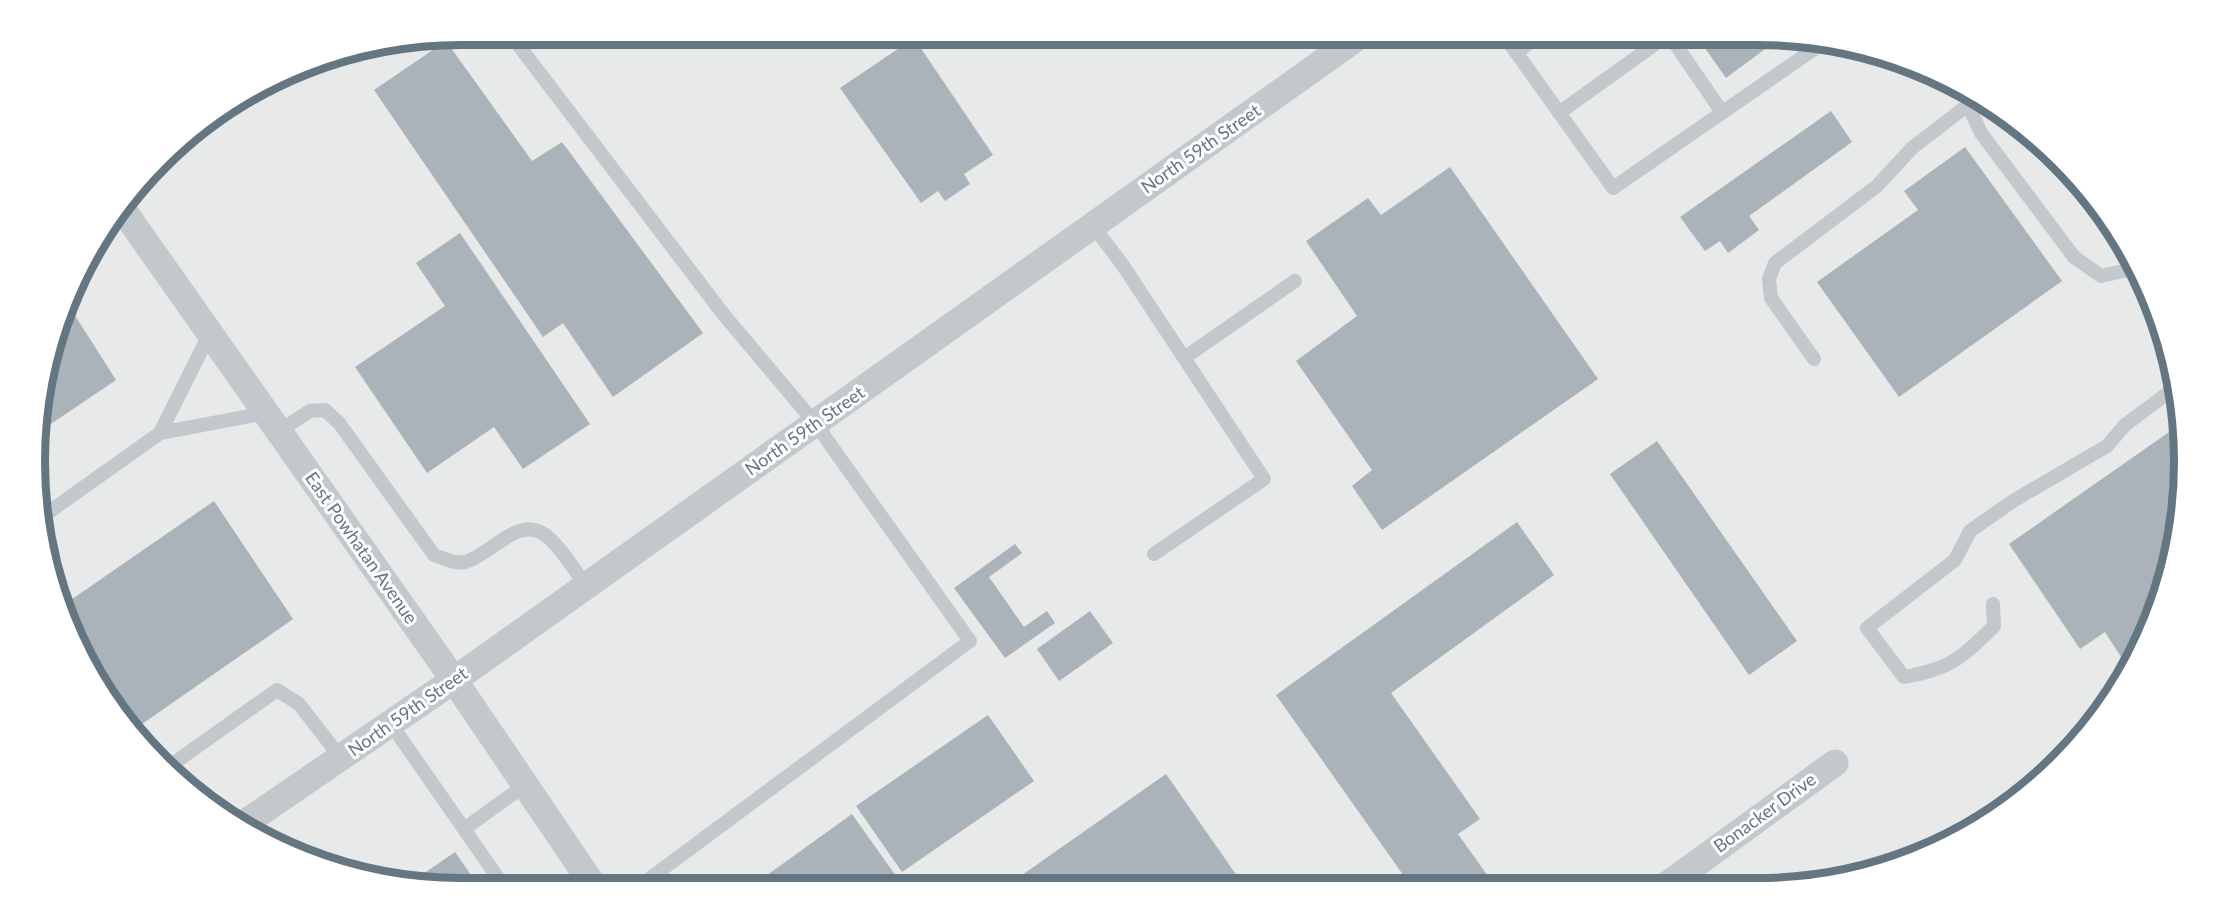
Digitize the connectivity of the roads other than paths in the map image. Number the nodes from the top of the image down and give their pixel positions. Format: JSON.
{"nodes":[{"id":1,"x":518,"y":45,"type":"edge"},
{"id":2,"x":1347,"y":45,"type":"edge"},
{"id":3,"x":1511,"y":45,"type":"edge"},
{"id":4,"x":1527,"y":45,"type":"edge"},
{"id":5,"x":1655,"y":45,"type":"edge"},
{"id":6,"x":1676,"y":45,"type":"edge"},
{"id":7,"x":1814,"y":49,"type":"edge"},
{"id":8,"x":1516,"y":53,"type":"junction"},
{"id":9,"x":1968,"y":102,"type":"edge"},
{"id":10,"x":1973,"y":105,"type":"edge"},
{"id":11,"x":1722,"y":112,"type":"junction"},
{"id":12,"x":1559,"y":113,"type":"junction"},
{"id":13,"x":126,"y":215,"type":"edge"},
{"id":14,"x":1093,"y":226,"type":"junction"},
{"id":15,"x":2127,"y":270,"type":"edge"},
{"id":16,"x":1295,"y":281,"type":"dead end"},
{"id":17,"x":210,"y":333,"type":"junction"},
{"id":18,"x":1184,"y":358,"type":"junction"},
{"id":19,"x":1814,"y":359,"type":"dead end"},
{"id":20,"x":2168,"y":393,"type":"edge"},
{"id":21,"x":272,"y":422,"type":"junction"},
{"id":22,"x":815,"y":423,"type":"junction"},
{"id":23,"x":160,"y":433,"type":"junction"},
{"id":24,"x":48,"y":511,"type":"edge"},
{"id":25,"x":1154,"y":554,"type":"dead end"},
{"id":26,"x":586,"y":586,"type":"junction"},
{"id":27,"x":1993,"y":604,"type":"dead end"},
{"id":28,"x":454,"y":680,"type":"junction"},
{"id":29,"x":391,"y":724,"type":"junction"},
{"id":30,"x":341,"y":758,"type":"junction"},
{"id":31,"x":174,"y":763,"type":"edge"},
{"id":32,"x":1835,"y":763,"type":"dead end"},
{"id":33,"x":525,"y":785,"type":"junction"},
{"id":34,"x":250,"y":820,"type":"edge"},
{"id":35,"x":464,"y":829,"type":"junction"},
{"id":36,"x":498,"y":878,"type":"edge"},
{"id":37,"x":588,"y":878,"type":"edge"},
{"id":38,"x":650,"y":878,"type":"edge"},
{"id":39,"x":1677,"y":878,"type":"edge"}],
"edges":[{"from":1,"to":22,"type":"lane"},
{"from":2,"to":14,"type":"street","name":"North 59th Street"},
{"from":3,"to":8,"type":"lane"},
{"from":4,"to":8,"type":"lane"},
{"from":5,"to":12,"type":"lane"},
{"from":6,"to":11,"type":"lane"},
{"from":7,"to":11,"type":"lane"},
{"from":8,"to":12,"type":"lane"},
{"from":9,"to":19,"type":"lane"},
{"from":10,"to":15,"type":"lane"},
{"from":11,"to":12,"type":"lane"},
{"from":13,"to":17,"type":"street","name":"East Powhatan Avenue"},
{"from":14,"to":18,"type":"lane"},
{"from":14,"to":22,"type":"street","name":"North 59th Street"},
{"from":16,"to":18,"type":"lane"},
{"from":17,"to":21,"type":"street","name":"East Powhatan Avenue"},
{"from":17,"to":23,"type":"lane"},
{"from":18,"to":25,"type":"lane"},
{"from":20,"to":27,"type":"lane"},
{"from":21,"to":23,"type":"lane"},
{"from":21,"to":26,"type":"lane"},
{"from":21,"to":28,"type":"street","name":"East Powhatan Avenue"},
{"from":22,"to":26,"type":"street","name":"North 59th Street"},
{"from":22,"to":38,"type":"lane"},
{"from":23,"to":24,"type":"lane"},
{"from":26,"to":28,"type":"street","name":"North 59th Street"},
{"from":28,"to":29,"type":"street","name":"North 59th Street"},
{"from":28,"to":33,"type":"street","name":"East Powhatan Avenue"},
{"from":29,"to":30,"type":"street","name":"North 59th Street"},
{"from":29,"to":35,"type":"lane"},
{"from":30,"to":31,"type":"lane"},
{"from":30,"to":34,"type":"street","name":"North 59th Street"},
{"from":32,"to":39,"type":"street","name":"Bonacker Drive"},
{"from":33,"to":35,"type":"lane"},
{"from":33,"to":37,"type":"street","name":"East Powhatan Avenue"},
{"from":35,"to":36,"type":"lane"}]}
